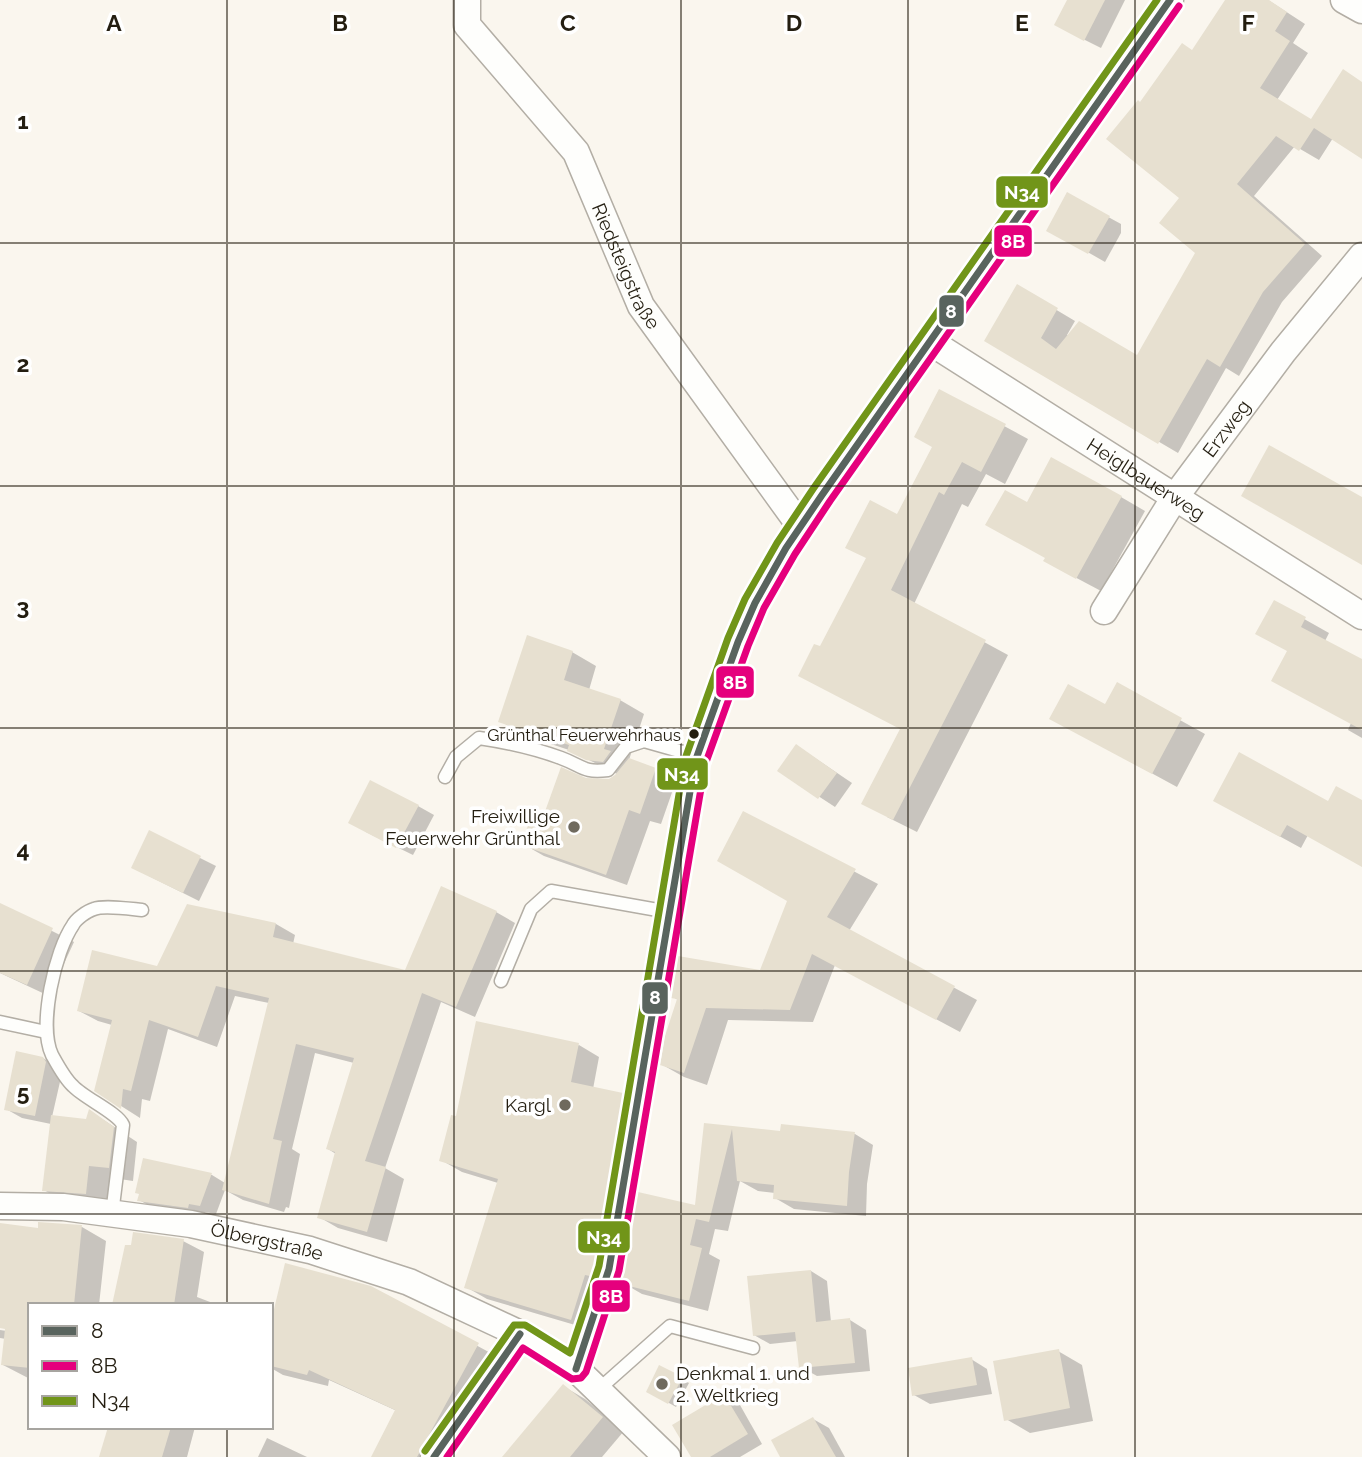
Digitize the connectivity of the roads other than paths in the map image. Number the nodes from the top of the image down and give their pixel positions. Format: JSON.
{"nodes":[{"id":1,"x":467,"y":0,"type":"edge"},
{"id":2,"x":1170,"y":0,"type":"edge"},
{"id":3,"x":1344,"y":0,"type":"edge"},
{"id":4,"x":1362,"y":10,"type":"edge"},
{"id":5,"x":1362,"y":256,"type":"edge"},
{"id":6,"x":929,"y":341,"type":"junction"},
{"id":7,"x":1175,"y":498,"type":"junction"},
{"id":8,"x":801,"y":527,"type":"junction"},
{"id":9,"x":1104,"y":611,"type":"dead end"},
{"id":10,"x":1362,"y":616,"type":"edge"},
{"id":11,"x":697,"y":756,"type":"junction"},
{"id":12,"x":445,"y":777,"type":"dead end"},
{"id":13,"x":142,"y":909,"type":"dead end"},
{"id":14,"x":669,"y":912,"type":"junction"},
{"id":15,"x":501,"y":981,"type":"dead end"},
{"id":16,"x":0,"y":1023,"type":"edge"},
{"id":17,"x":46,"y":1032,"type":"junction"},
{"id":18,"x":0,"y":1206,"type":"edge"},
{"id":19,"x":112,"y":1214,"type":"junction"},
{"id":20,"x":520,"y":1334,"type":"junction"},
{"id":21,"x":753,"y":1348,"type":"dead end"},
{"id":22,"x":576,"y":1368,"type":"junction"},
{"id":23,"x":598,"y":1390,"type":"junction"},
{"id":24,"x":434,"y":1457,"type":"edge"},
{"id":25,"x":667,"y":1457,"type":"edge"}],
"edges":[{"from":1,"to":8,"type":"street","name":"Riedsteigstraße"},
{"from":2,"to":6,"type":"street"},
{"from":3,"to":4,"type":"street"},
{"from":5,"to":7,"type":"street","name":"Erzweg"},
{"from":6,"to":7,"type":"street","name":"Heiglbauerweg"},
{"from":6,"to":8,"type":"street"},
{"from":7,"to":9,"type":"street","name":"Erzweg"},
{"from":7,"to":10,"type":"street","name":"Heiglbauerweg"},
{"from":8,"to":11,"type":"street"},
{"from":11,"to":12,"type":"lane"},
{"from":11,"to":14,"type":"street"},
{"from":13,"to":17,"type":"lane"},
{"from":14,"to":15,"type":"lane"},
{"from":14,"to":22,"type":"street"},
{"from":16,"to":17,"type":"lane"},
{"from":17,"to":19,"type":"lane"},
{"from":18,"to":19,"type":"street","name":"Ölbergstraße"},
{"from":19,"to":20,"type":"street","name":"Ölbergstraße"},
{"from":20,"to":22,"type":"street","name":"Ölbergstraße"},
{"from":20,"to":24,"type":"street"},
{"from":21,"to":23,"type":"lane"},
{"from":22,"to":23,"type":"street","name":"Ölbergstraße"},
{"from":23,"to":25,"type":"street","name":"Ölbergstraße"}]}
